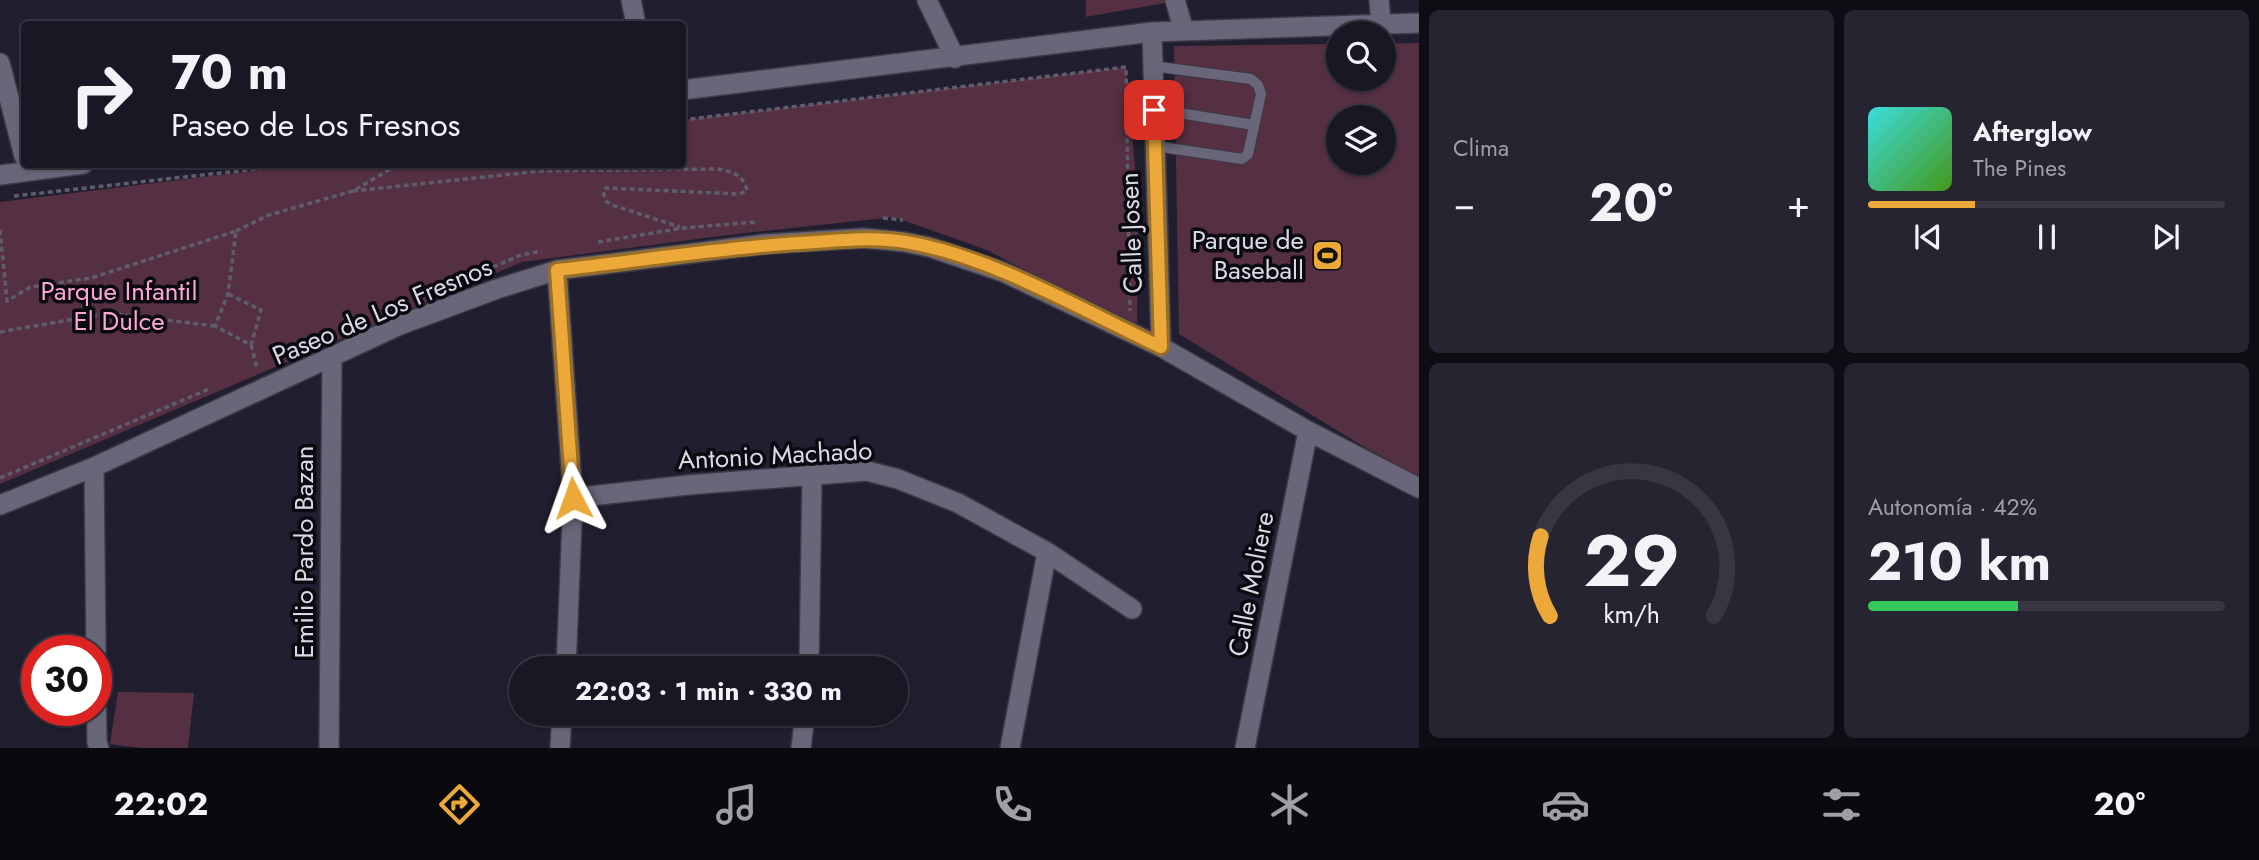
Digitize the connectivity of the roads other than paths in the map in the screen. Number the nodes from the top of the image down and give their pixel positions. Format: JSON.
{"nodes":[{"id":1,"x":631,"y":0,"type":"edge"},
{"id":2,"x":928,"y":0,"type":"edge"},
{"id":3,"x":1175,"y":0,"type":"edge"},
{"id":4,"x":1379,"y":0,"type":"edge"},
{"id":5,"x":635,"y":21,"type":"edge"},
{"id":6,"x":1381,"y":21,"type":"edge"},
{"id":7,"x":1396,"y":23,"type":"edge"},
{"id":8,"x":1419,"y":23,"type":"edge"},
{"id":9,"x":1326,"y":25,"type":"edge"},
{"id":10,"x":1184,"y":31,"type":"junction"},
{"id":11,"x":1152,"y":32,"type":"junction"},
{"id":12,"x":955,"y":58,"type":"junction"},
{"id":13,"x":0,"y":64,"type":"edge"},
{"id":14,"x":1153,"y":66,"type":"junction"},
{"id":15,"x":686,"y":90,"type":"edge"},
{"id":16,"x":1154,"y":110,"type":"junction"},
{"id":17,"x":1254,"y":125,"type":"junction"},
{"id":18,"x":21,"y":145,"type":"edge"},
{"id":19,"x":1155,"y":146,"type":"junction"},
{"id":20,"x":21,"y":166,"type":"edge"},
{"id":21,"x":0,"y":175,"type":"edge"},
{"id":22,"x":557,"y":270,"type":"junction"},
{"id":23,"x":1161,"y":347,"type":"junction"},
{"id":24,"x":332,"y":357,"type":"junction"},
{"id":25,"x":1308,"y":431,"type":"junction"},
{"id":26,"x":94,"y":467,"type":"junction"},
{"id":27,"x":812,"y":477,"type":"junction"},
{"id":28,"x":1419,"y":488,"type":"edge"},
{"id":29,"x":573,"y":498,"type":"junction"},
{"id":30,"x":0,"y":505,"type":"edge"},
{"id":31,"x":1047,"y":552,"type":"junction"},
{"id":32,"x":1132,"y":609,"type":"dead end"},
{"id":33,"x":96,"y":635,"type":"edge"},
{"id":34,"x":566,"y":656,"type":"edge"},
{"id":35,"x":809,"y":656,"type":"edge"},
{"id":36,"x":97,"y":726,"type":"edge"},
{"id":37,"x":561,"y":726,"type":"edge"},
{"id":38,"x":804,"y":726,"type":"edge"},
{"id":39,"x":99,"y":748,"type":"edge"},
{"id":40,"x":329,"y":748,"type":"edge"},
{"id":41,"x":560,"y":748,"type":"edge"},
{"id":42,"x":801,"y":748,"type":"edge"},
{"id":43,"x":1010,"y":748,"type":"edge"},
{"id":44,"x":1245,"y":748,"type":"edge"}],
"edges":[{"from":1,"to":5,"type":"street"},
{"from":2,"to":12,"type":"street"},
{"from":3,"to":10,"type":"street"},
{"from":4,"to":6,"type":"street"},
{"from":7,"to":8,"type":"street"},
{"from":9,"to":10,"type":"street"},
{"from":10,"to":11,"type":"street"},
{"from":11,"to":12,"type":"street"},
{"from":11,"to":14,"type":"street","name":"Calle Josen"},
{"from":12,"to":15,"type":"street"},
{"from":13,"to":18,"type":"street"},
{"from":14,"to":16,"type":"street","name":"Calle Josen"},
{"from":14,"to":17,"type":"lane"},
{"from":16,"to":17,"type":"lane"},
{"from":16,"to":19,"type":"street","name":"Calle Josen"},
{"from":17,"to":19,"type":"lane"},
{"from":19,"to":23,"type":"street","name":"Calle Josen"},
{"from":20,"to":21,"type":"street"},
{"from":22,"to":23,"type":"street","name":"Paseo de Los Fresnos"},
{"from":22,"to":24,"type":"street","name":"Paseo de Los Fresnos"},
{"from":22,"to":29,"type":"street"},
{"from":23,"to":25,"type":"street","name":"Paseo de Los Fresnos"},
{"from":24,"to":26,"type":"street","name":"Paseo de Los Fresnos"},
{"from":24,"to":40,"type":"street","name":"Emilio Pardo Bazan"},
{"from":25,"to":28,"type":"street","name":"Paseo de Los Fresnos"},
{"from":25,"to":44,"type":"street","name":"Calle Moliere"},
{"from":26,"to":30,"type":"street","name":"Paseo de Los Fresnos"},
{"from":26,"to":33,"type":"street"},
{"from":27,"to":29,"type":"street","name":"Antonio Machado"},
{"from":27,"to":31,"type":"street","name":"Antonio Machado"},
{"from":27,"to":35,"type":"street"},
{"from":29,"to":34,"type":"street"},
{"from":31,"to":32,"type":"street","name":"Antonio Machado"},
{"from":31,"to":43,"type":"street"},
{"from":36,"to":39,"type":"street"},
{"from":37,"to":41,"type":"street"},
{"from":38,"to":42,"type":"street"}]}
